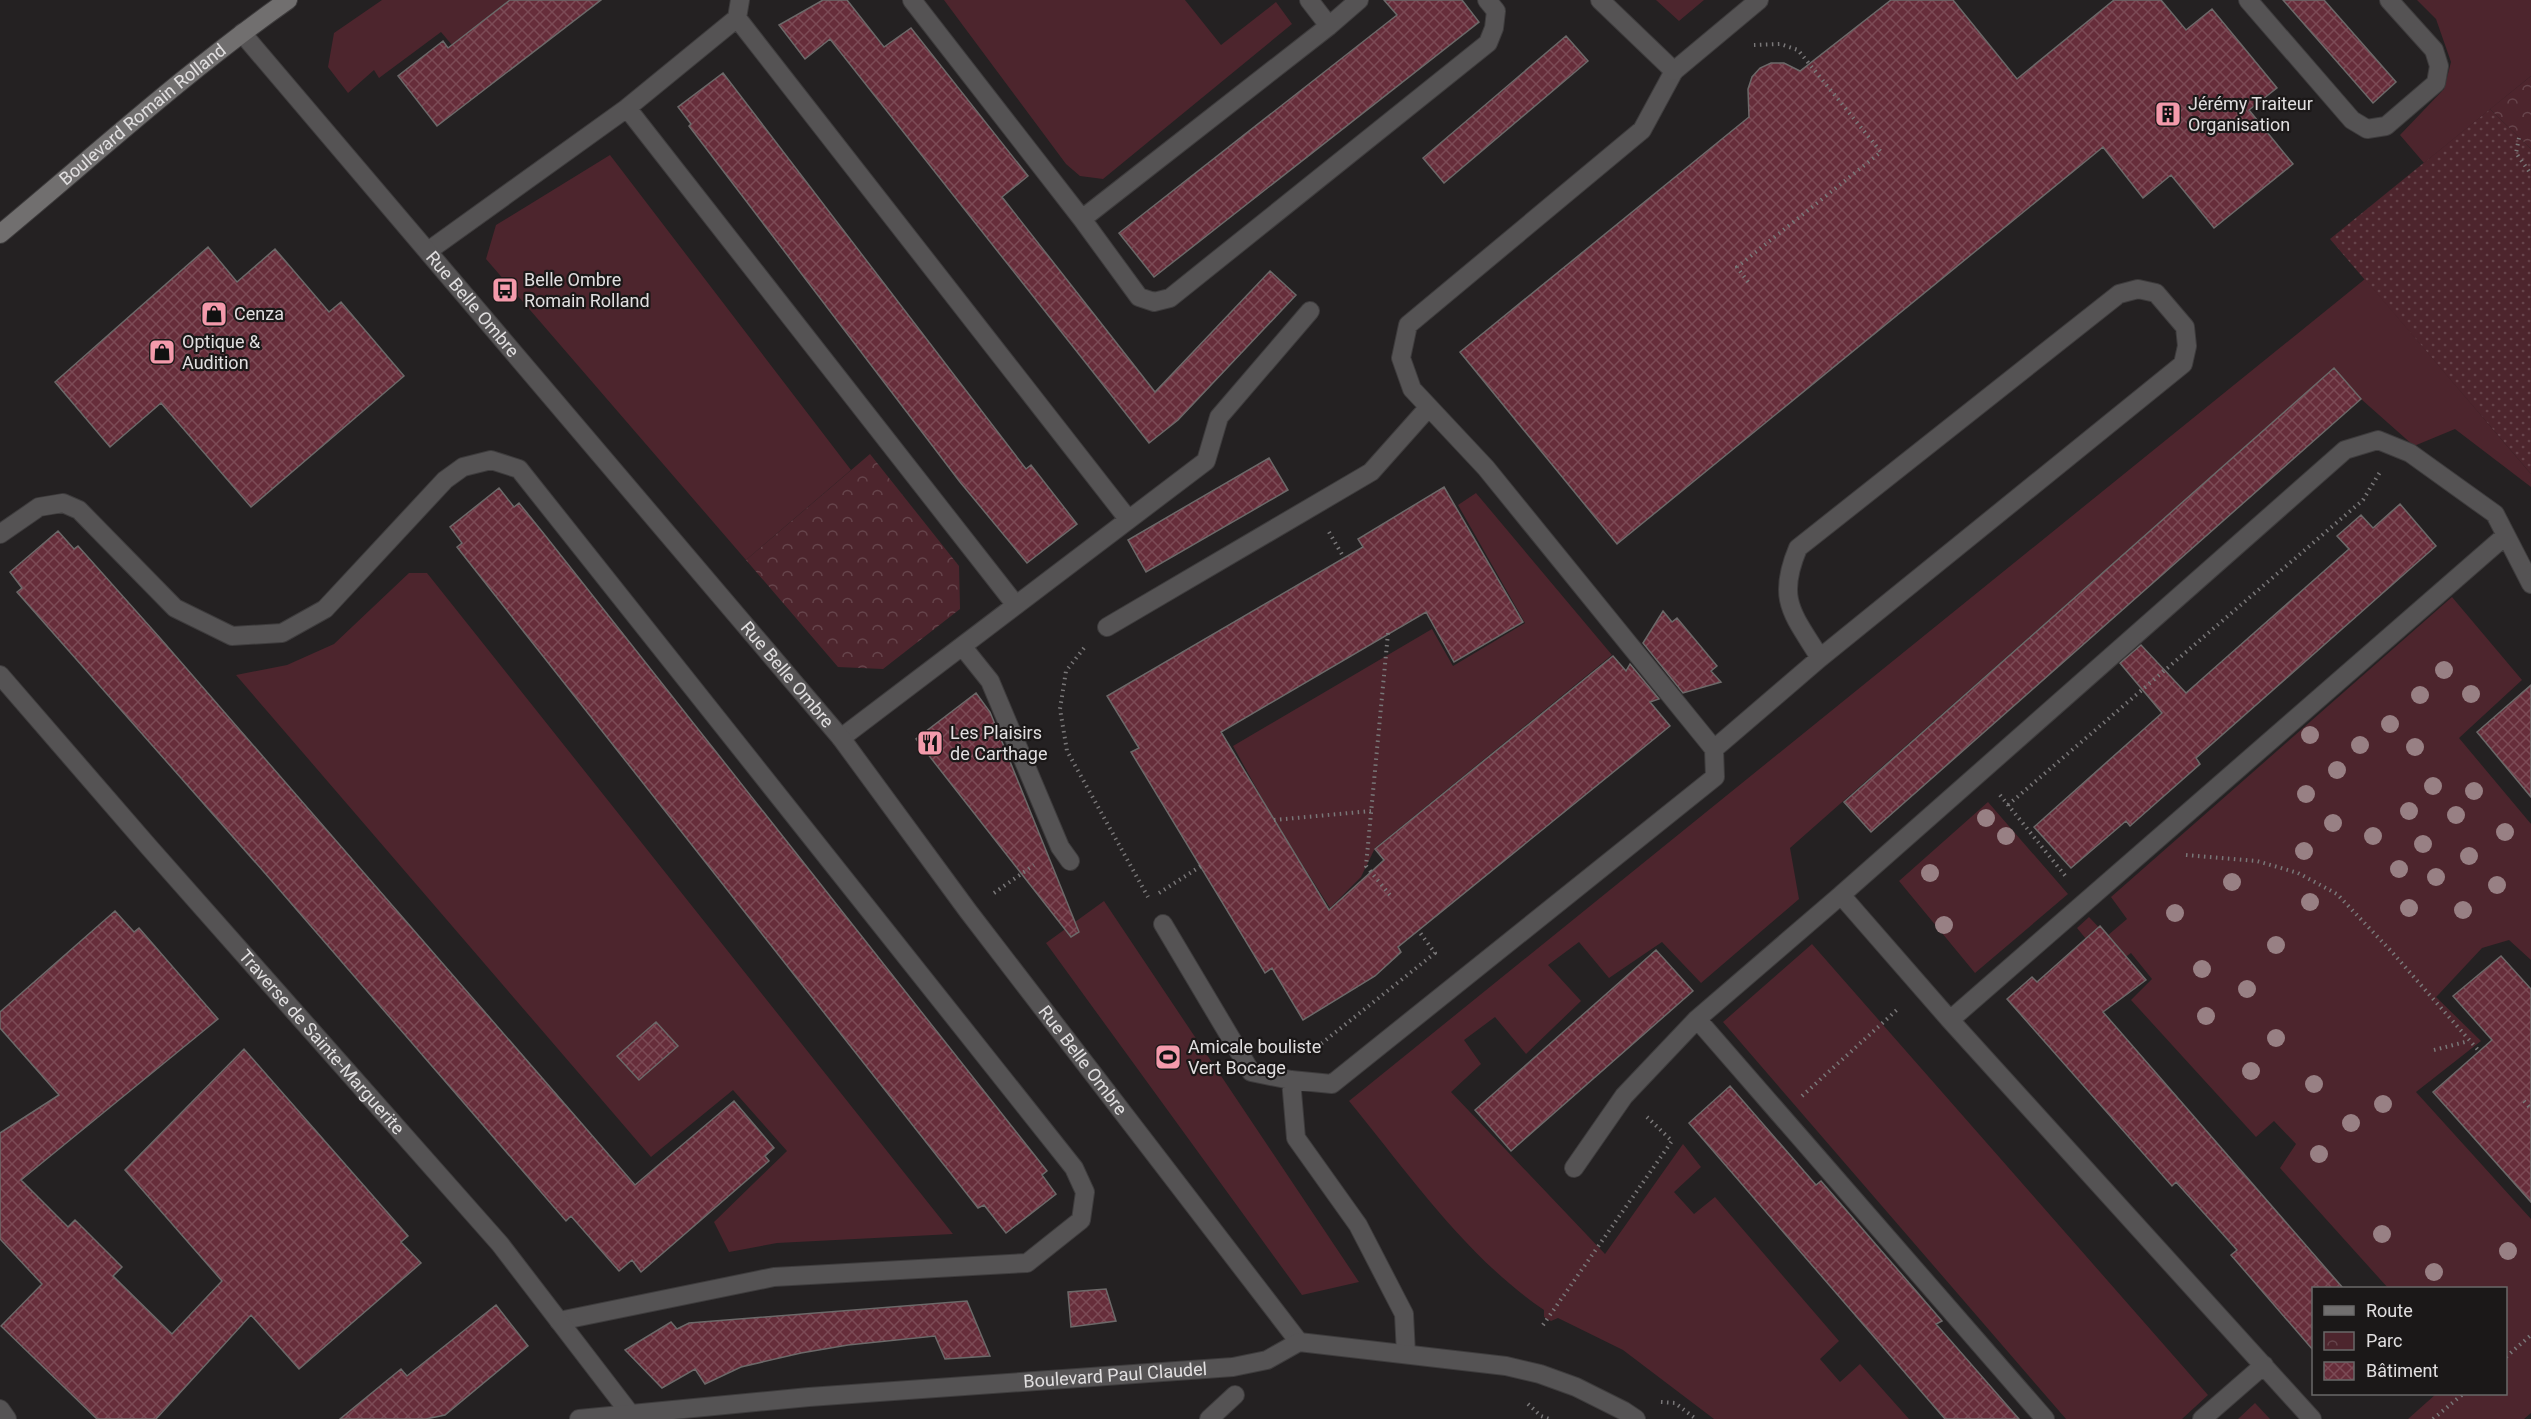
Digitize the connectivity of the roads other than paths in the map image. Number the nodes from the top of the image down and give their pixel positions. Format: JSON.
{"nodes":[{"id":1,"x":288,"y":0,"type":"edge"},
{"id":2,"x":912,"y":0,"type":"edge"},
{"id":3,"x":1309,"y":0,"type":"edge"},
{"id":4,"x":1359,"y":0,"type":"edge"},
{"id":5,"x":1487,"y":0,"type":"edge"},
{"id":6,"x":1600,"y":0,"type":"edge"},
{"id":7,"x":1759,"y":0,"type":"edge"},
{"id":8,"x":2248,"y":0,"type":"edge"},
{"id":9,"x":2389,"y":0,"type":"edge"},
{"id":10,"x":739,"y":9,"type":"edge"},
{"id":11,"x":1329,"y":26,"type":"junction"},
{"id":12,"x":242,"y":33,"type":"junction"},
{"id":13,"x":1674,"y":71,"type":"junction"},
{"id":14,"x":627,"y":108,"type":"junction"},
{"id":15,"x":1082,"y":219,"type":"junction"},
{"id":16,"x":0,"y":234,"type":"edge"},
{"id":17,"x":429,"y":251,"type":"junction"},
{"id":18,"x":1310,"y":311,"type":"dead end"},
{"id":19,"x":1428,"y":408,"type":"junction"},
{"id":20,"x":1128,"y":519,"type":"junction"},
{"id":21,"x":0,"y":534,"type":"edge"},
{"id":22,"x":2505,"y":536,"type":"junction"},
{"id":23,"x":2531,"y":584,"type":"edge"},
{"id":24,"x":1015,"y":604,"type":"junction"},
{"id":25,"x":1107,"y":627,"type":"road end"},
{"id":26,"x":962,"y":646,"type":"junction"},
{"id":27,"x":1820,"y":658,"type":"junction"},
{"id":28,"x":0,"y":675,"type":"edge"},
{"id":29,"x":841,"y":738,"type":"junction"},
{"id":30,"x":1714,"y":749,"type":"junction"},
{"id":31,"x":1065,"y":854,"type":"road end"},
{"id":32,"x":1841,"y":895,"type":"junction"},
{"id":33,"x":1163,"y":924,"type":"dead end"},
{"id":34,"x":1697,"y":1019,"type":"junction"},
{"id":35,"x":1950,"y":1020,"type":"junction"},
{"id":36,"x":1291,"y":1080,"type":"junction"},
{"id":37,"x":1574,"y":1168,"type":"dead end"},
{"id":38,"x":559,"y":1321,"type":"junction"},
{"id":39,"x":1299,"y":1342,"type":"junction"},
{"id":40,"x":1406,"y":1354,"type":"junction"},
{"id":41,"x":2264,"y":1365,"type":"junction"},
{"id":42,"x":1235,"y":1395,"type":"dead end"},
{"id":43,"x":0,"y":1409,"type":"edge"},
{"id":44,"x":632,"y":1416,"type":"junction"},
{"id":45,"x":7,"y":1419,"type":"edge"},
{"id":46,"x":579,"y":1419,"type":"edge"},
{"id":47,"x":1209,"y":1419,"type":"edge"},
{"id":48,"x":1636,"y":1419,"type":"edge"},
{"id":49,"x":2045,"y":1419,"type":"edge"},
{"id":50,"x":2202,"y":1419,"type":"edge"},
{"id":51,"x":2312,"y":1419,"type":"edge"}],
"edges":[{"from":1,"to":12,"type":"main road","name":"Boulevard Romain Rolland"},
{"from":2,"to":15,"type":"street"},
{"from":3,"to":11,"type":"street"},
{"from":4,"to":11,"type":"street"},
{"from":5,"to":15,"type":"street"},
{"from":6,"to":13,"type":"street"},
{"from":7,"to":13,"type":"street"},
{"from":8,"to":9,"type":"street"},
{"from":10,"to":14,"type":"street"},
{"from":10,"to":20,"type":"street"},
{"from":11,"to":15,"type":"street"},
{"from":12,"to":16,"type":"main road","name":"Boulevard Romain Rolland"},
{"from":12,"to":17,"type":"street","name":"Rue Belle Ombre"},
{"from":13,"to":19,"type":"street"},
{"from":14,"to":17,"type":"street"},
{"from":14,"to":24,"type":"street"},
{"from":17,"to":29,"type":"street","name":"Rue Belle Ombre"},
{"from":18,"to":20,"type":"street"},
{"from":19,"to":25,"type":"street"},
{"from":19,"to":30,"type":"street"},
{"from":20,"to":24,"type":"street"},
{"from":21,"to":38,"type":"street"},
{"from":22,"to":23,"type":"street"},
{"from":22,"to":32,"type":"street"},
{"from":22,"to":35,"type":"street"},
{"from":24,"to":26,"type":"street"},
{"from":26,"to":29,"type":"street"},
{"from":26,"to":31,"type":"street"},
{"from":27,"to":27,"type":"street"},
{"from":27,"to":30,"type":"street"},
{"from":28,"to":38,"type":"street","name":"Traverse de Sainte-Marguerite"},
{"from":29,"to":39,"type":"street","name":"Rue Belle Ombre"},
{"from":30,"to":36,"type":"street"},
{"from":32,"to":34,"type":"street"},
{"from":32,"to":35,"type":"street"},
{"from":33,"to":36,"type":"street"},
{"from":34,"to":37,"type":"street"},
{"from":34,"to":49,"type":"street"},
{"from":35,"to":41,"type":"street"},
{"from":36,"to":40,"type":"street"},
{"from":38,"to":44,"type":"street","name":"Traverse de Sainte-Marguerite"},
{"from":39,"to":40,"type":"street"},
{"from":39,"to":44,"type":"street","name":"Boulevard Paul Claudel"},
{"from":40,"to":48,"type":"street"},
{"from":41,"to":50,"type":"street"},
{"from":41,"to":51,"type":"street"},
{"from":42,"to":47,"type":"street"},
{"from":43,"to":45,"type":"street"},
{"from":44,"to":46,"type":"street","name":"Boulevard Paul Claudel"}]}
